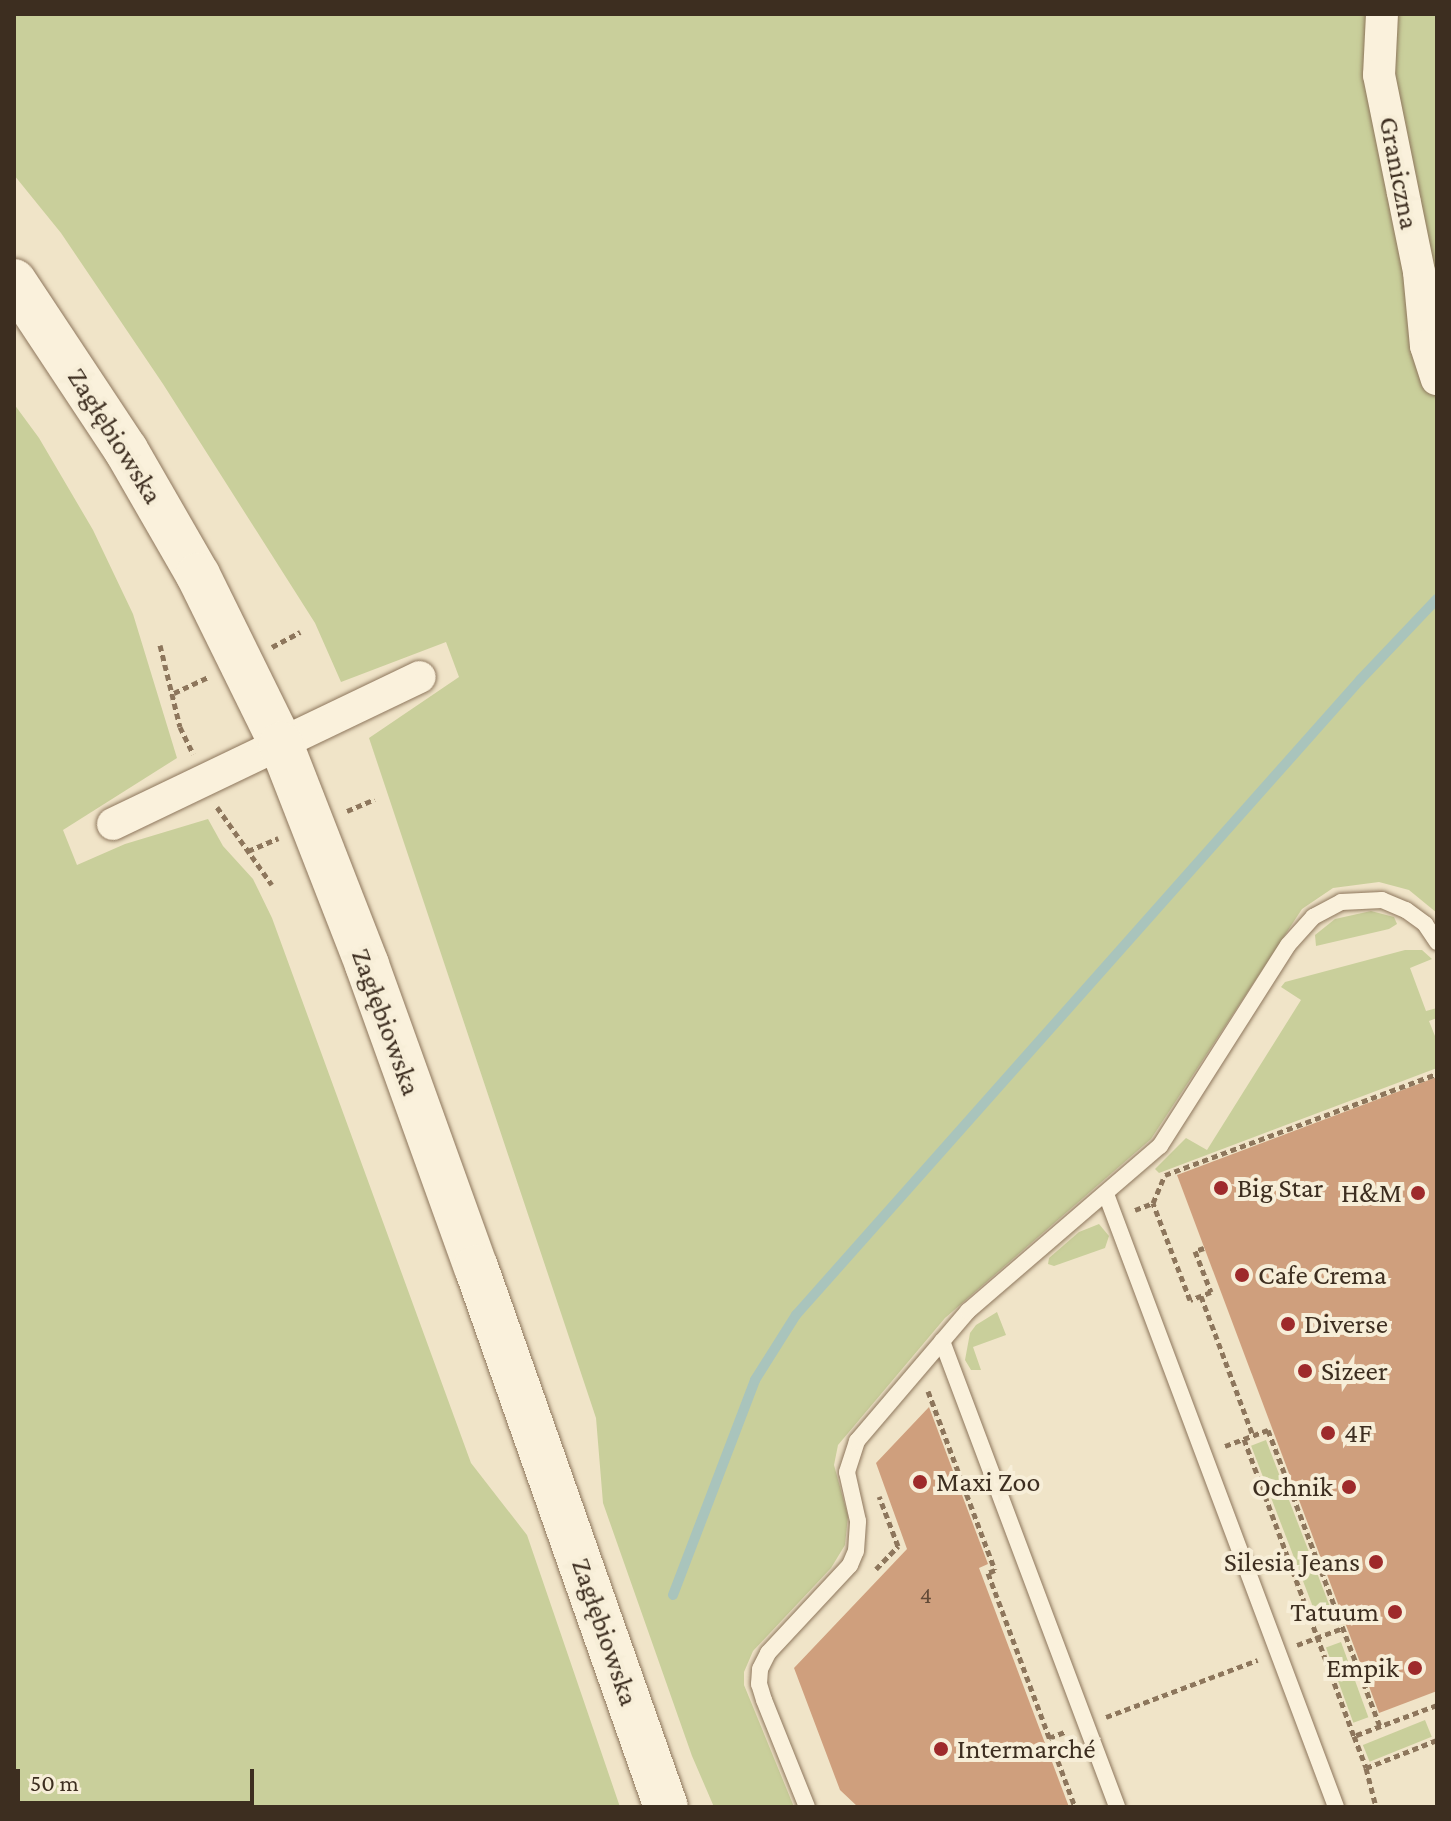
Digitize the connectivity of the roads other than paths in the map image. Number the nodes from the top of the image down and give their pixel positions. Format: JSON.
{"nodes":[{"id":1,"x":1382,"y":14,"type":"edge"},
{"id":2,"x":14,"y":281,"type":"edge"},
{"id":3,"x":1437,"y":379,"type":"edge"},
{"id":4,"x":420,"y":677,"type":"dead end"},
{"id":5,"x":281,"y":744,"type":"junction"},
{"id":6,"x":113,"y":824,"type":"dead end"},
{"id":7,"x":1437,"y":942,"type":"edge"},
{"id":8,"x":1106,"y":1194,"type":"junction"},
{"id":9,"x":942,"y":1341,"type":"junction"},
{"id":10,"x":666,"y":1807,"type":"edge"},
{"id":11,"x":807,"y":1807,"type":"edge"},
{"id":12,"x":1117,"y":1807,"type":"edge"},
{"id":13,"x":1336,"y":1807,"type":"edge"}],
"edges":[{"from":1,"to":3,"type":"street","name":"Graniczna"},
{"from":2,"to":5,"type":"main road","name":"Zagłębiowska"},
{"from":4,"to":5,"type":"street"},
{"from":5,"to":6,"type":"street"},
{"from":5,"to":10,"type":"main road","name":"Zagłębiowska"},
{"from":7,"to":8,"type":"lane"},
{"from":8,"to":9,"type":"lane"},
{"from":8,"to":13,"type":"lane"},
{"from":9,"to":11,"type":"lane"},
{"from":9,"to":12,"type":"lane"}]}
